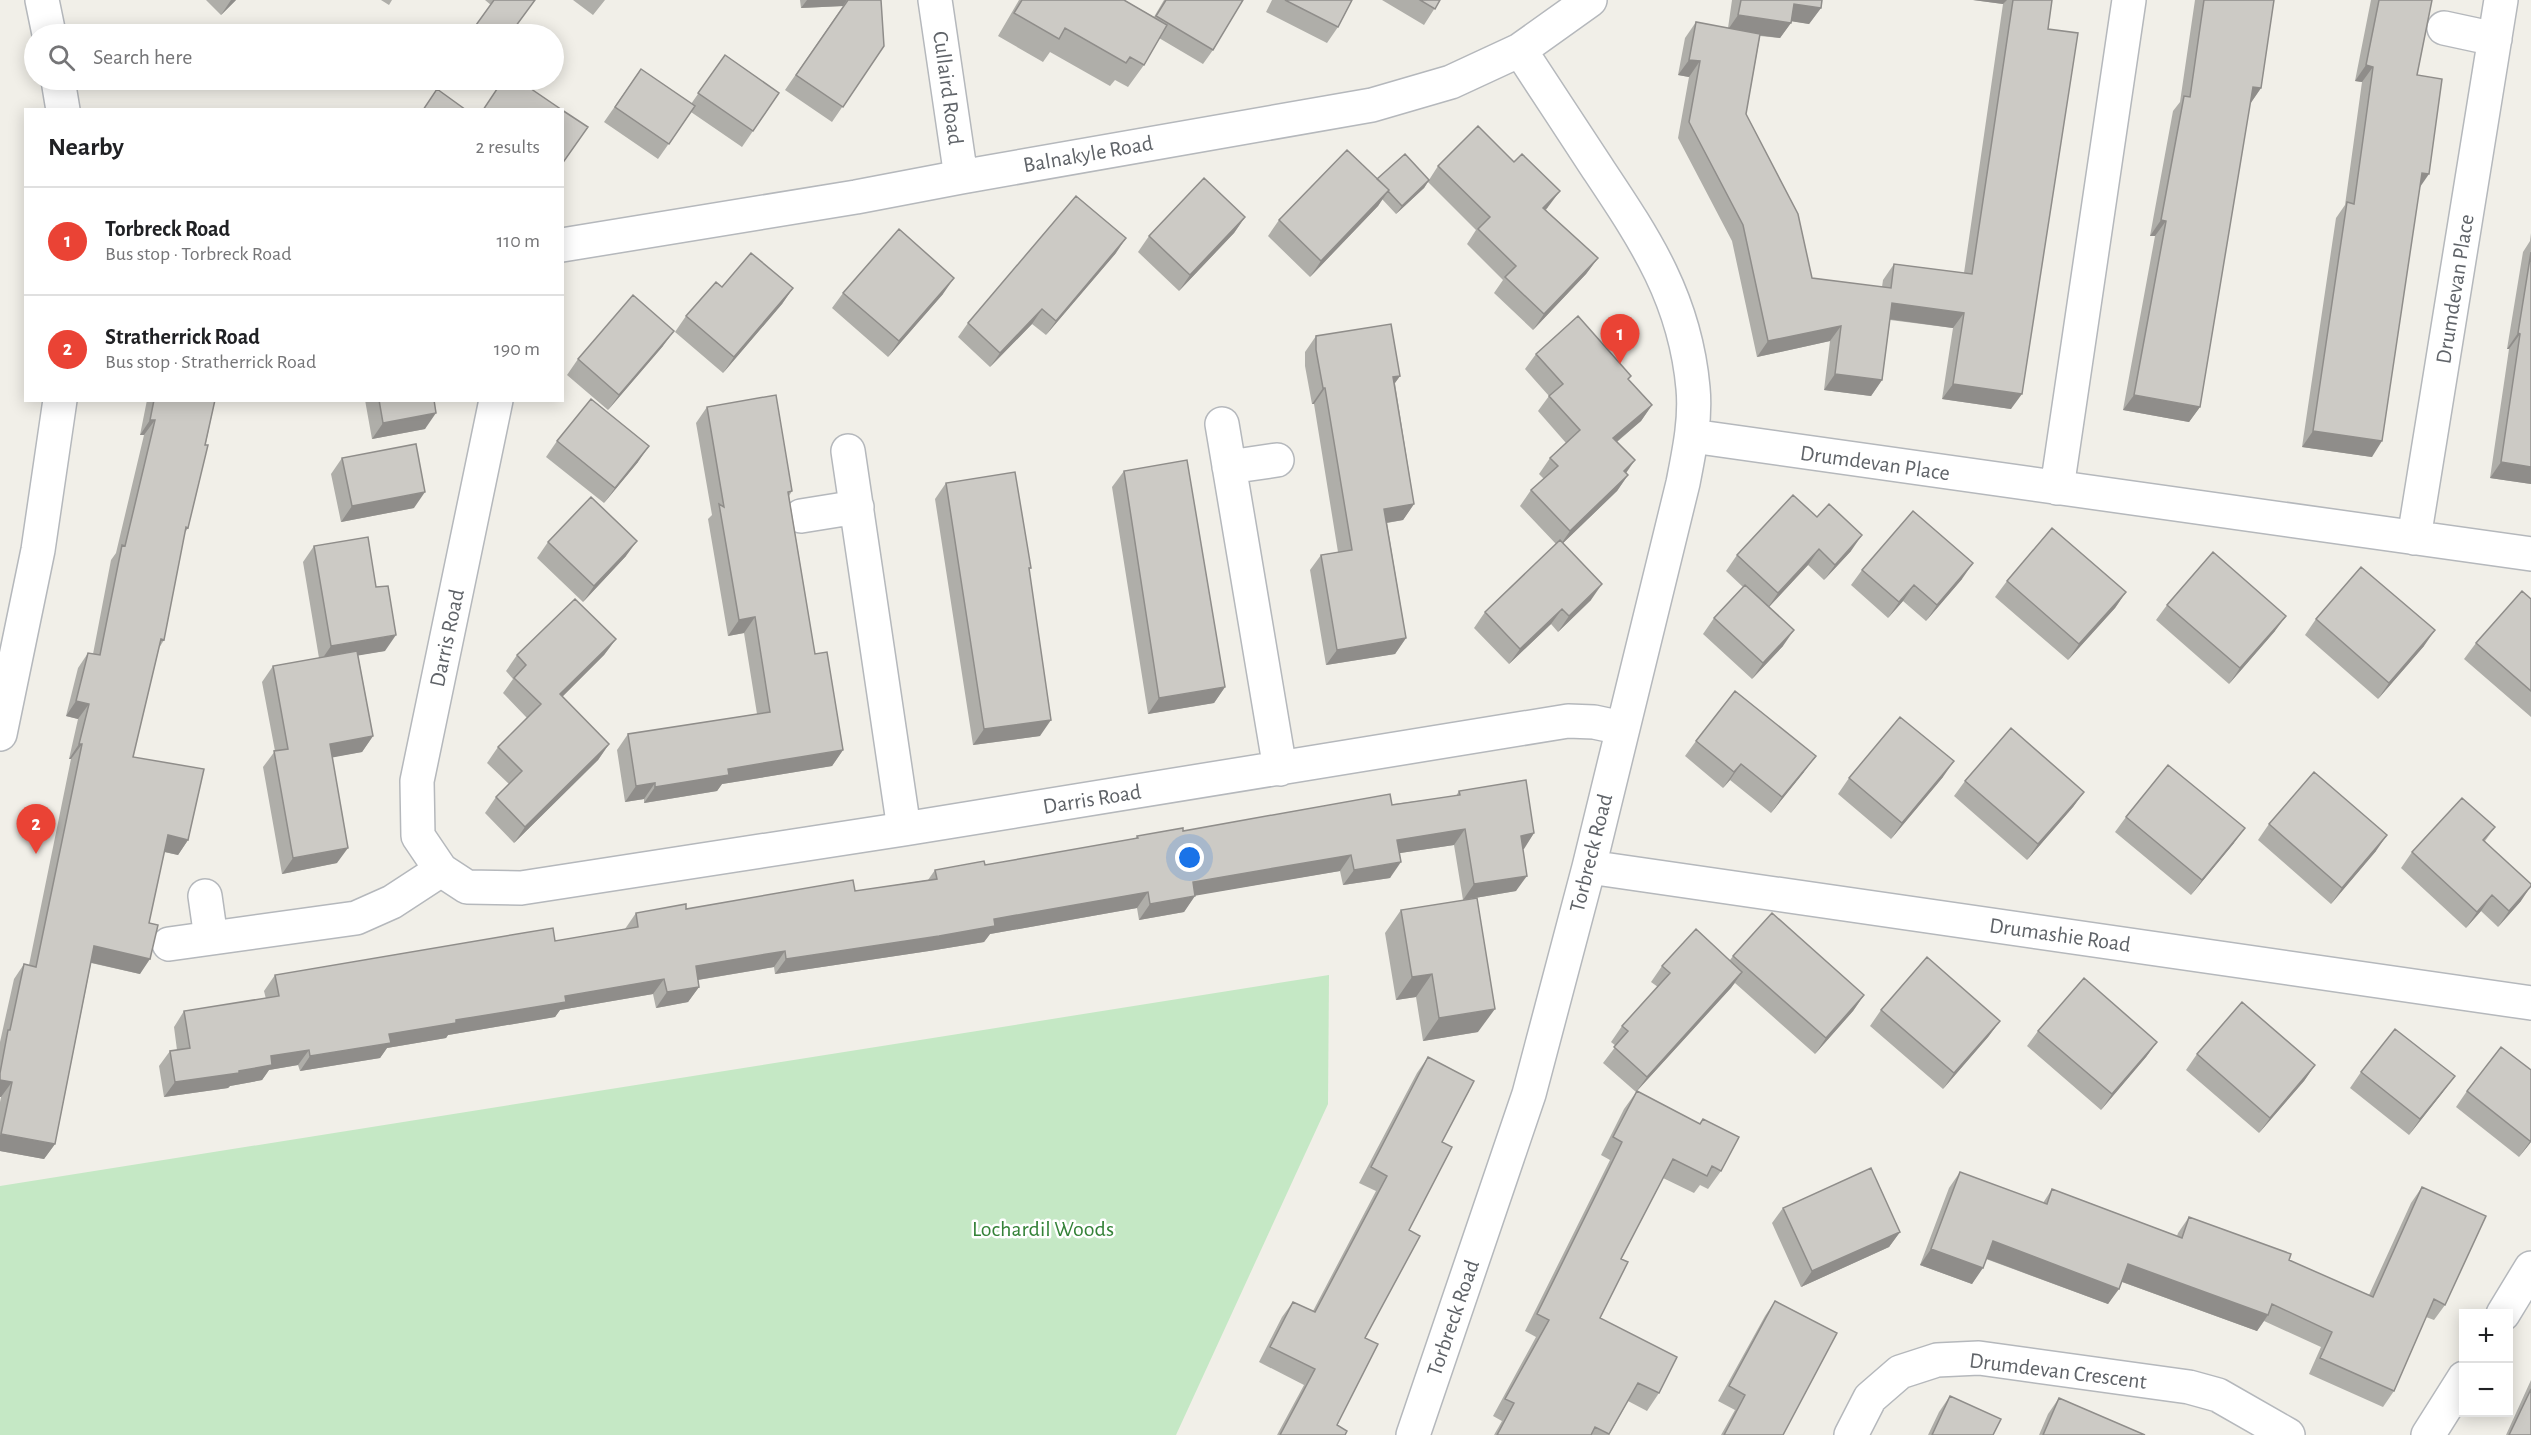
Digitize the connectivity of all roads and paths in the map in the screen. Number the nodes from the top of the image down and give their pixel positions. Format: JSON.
{"nodes":[{"id":1,"x":42,"y":0,"type":"edge"},
{"id":2,"x":935,"y":0,"type":"edge"},
{"id":3,"x":1590,"y":0,"type":"edge"},
{"id":4,"x":2129,"y":0,"type":"edge"},
{"id":5,"x":2501,"y":0,"type":"edge"},
{"id":6,"x":47,"y":24,"type":"edge"},
{"id":7,"x":2444,"y":28,"type":"dead end"},
{"id":8,"x":2495,"y":39,"type":"junction"},
{"id":9,"x":1520,"y":50,"type":"junction"},
{"id":10,"x":60,"y":90,"type":"edge"},
{"id":11,"x":63,"y":108,"type":"edge"},
{"id":12,"x":961,"y":177,"type":"junction"},
{"id":13,"x":564,"y":245,"type":"edge"},
{"id":14,"x":60,"y":402,"type":"edge"},
{"id":15,"x":496,"y":402,"type":"edge"},
{"id":16,"x":1222,"y":424,"type":"dead end"},
{"id":17,"x":1692,"y":436,"type":"junction"},
{"id":18,"x":848,"y":450,"type":"dead end"},
{"id":19,"x":1277,"y":460,"type":"dead end"},
{"id":20,"x":1229,"y":467,"type":"junction"},
{"id":21,"x":2058,"y":488,"type":"junction"},
{"id":22,"x":857,"y":507,"type":"junction"},
{"id":23,"x":801,"y":516,"type":"dead end"},
{"id":24,"x":2414,"y":538,"type":"junction"},
{"id":25,"x":2531,"y":554,"type":"edge"},
{"id":26,"x":1622,"y":728,"type":"junction"},
{"id":27,"x":0,"y":734,"type":"edge"},
{"id":28,"x":1280,"y":769,"type":"junction"},
{"id":29,"x":904,"y":829,"type":"junction"},
{"id":30,"x":1588,"y":867,"type":"junction"},
{"id":31,"x":441,"y":870,"type":"junction"},
{"id":32,"x":205,"y":896,"type":"dead end"},
{"id":33,"x":211,"y":938,"type":"junction"},
{"id":34,"x":169,"y":944,"type":"dead end"},
{"id":35,"x":2531,"y":1003,"type":"edge"},
{"id":36,"x":2531,"y":1268,"type":"edge"},
{"id":37,"x":2506,"y":1309,"type":"edge"},
{"id":38,"x":2459,"y":1385,"type":"edge"},
{"id":39,"x":1413,"y":1435,"type":"edge"},
{"id":40,"x":1851,"y":1435,"type":"edge"},
{"id":41,"x":2288,"y":1435,"type":"edge"},
{"id":42,"x":2428,"y":1435,"type":"edge"}],
"edges":[{"from":1,"to":6,"type":"street"},
{"from":2,"to":12,"type":"street","name":"Cullaird Road"},
{"from":3,"to":9,"type":"street","name":"Balnakyle Road"},
{"from":4,"to":21,"type":"street"},
{"from":5,"to":8,"type":"street","name":"Drumdevan Place"},
{"from":7,"to":8,"type":"street"},
{"from":8,"to":24,"type":"street","name":"Drumdevan Place"},
{"from":9,"to":12,"type":"street","name":"Balnakyle Road"},
{"from":9,"to":17,"type":"street","name":"Torbreck Road"},
{"from":10,"to":11,"type":"street"},
{"from":12,"to":13,"type":"street","name":"Balnakyle Road"},
{"from":14,"to":27,"type":"street"},
{"from":15,"to":31,"type":"street","name":"Darris Road"},
{"from":16,"to":20,"type":"street"},
{"from":17,"to":21,"type":"street","name":"Drumdevan Place"},
{"from":17,"to":26,"type":"street","name":"Torbreck Road"},
{"from":18,"to":22,"type":"street"},
{"from":19,"to":20,"type":"street"},
{"from":20,"to":28,"type":"street"},
{"from":21,"to":24,"type":"street","name":"Drumdevan Place"},
{"from":22,"to":23,"type":"street"},
{"from":22,"to":29,"type":"street"},
{"from":24,"to":25,"type":"street","name":"Drumdevan Place"},
{"from":26,"to":28,"type":"street","name":"Darris Road"},
{"from":26,"to":30,"type":"street","name":"Torbreck Road"},
{"from":28,"to":29,"type":"street","name":"Darris Road"},
{"from":29,"to":31,"type":"street","name":"Darris Road"},
{"from":30,"to":35,"type":"street","name":"Drumashie Road"},
{"from":30,"to":39,"type":"street","name":"Torbreck Road"},
{"from":31,"to":33,"type":"street"},
{"from":32,"to":33,"type":"street"},
{"from":33,"to":34,"type":"street"},
{"from":36,"to":37,"type":"street"},
{"from":38,"to":42,"type":"street"},
{"from":40,"to":41,"type":"street","name":"Drumdevan Crescent"}]}
